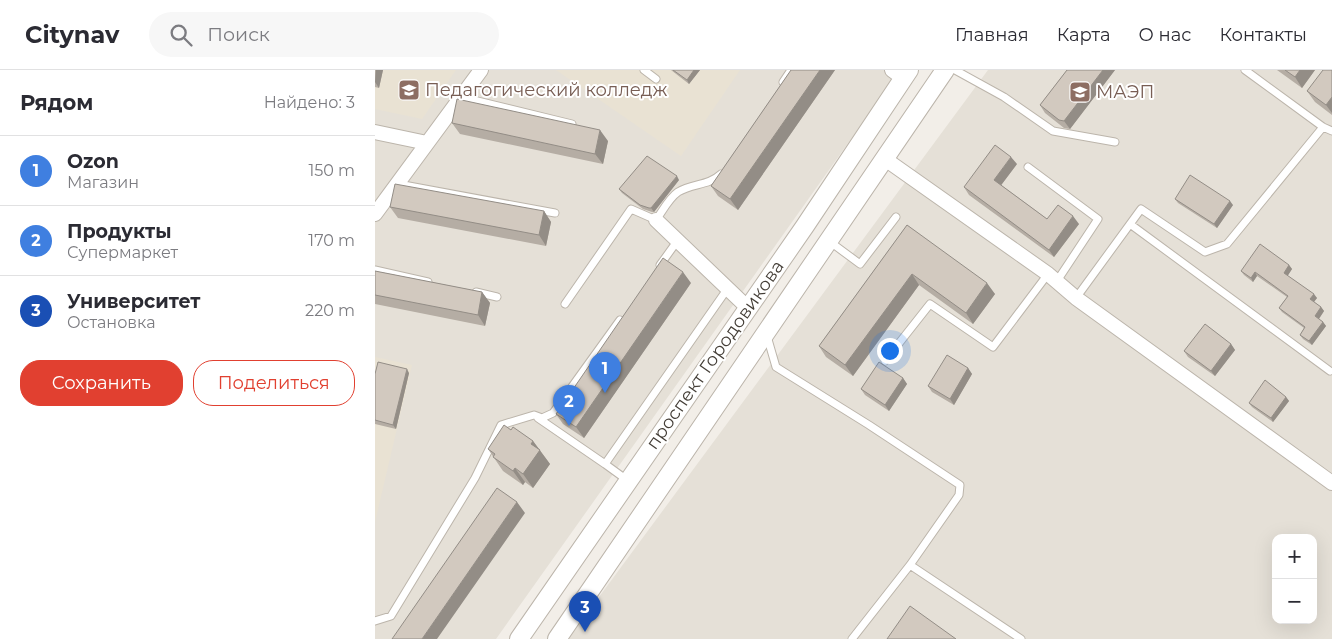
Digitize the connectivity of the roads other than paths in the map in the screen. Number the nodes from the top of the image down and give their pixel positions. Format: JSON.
{"nodes":[{"id":1,"x":481,"y":70,"type":"edge"},
{"id":2,"x":644,"y":70,"type":"edge"},
{"id":3,"x":791,"y":70,"type":"edge"},
{"id":4,"x":955,"y":70,"type":"edge"},
{"id":5,"x":1245,"y":70,"type":"edge"},
{"id":6,"x":905,"y":72,"type":"edge"},
{"id":7,"x":940,"y":77,"type":"edge"},
{"id":8,"x":655,"y":79,"type":"dead end"},
{"id":9,"x":780,"y":86,"type":"edge"},
{"id":10,"x":461,"y":97,"type":"junction"},
{"id":11,"x":580,"y":126,"type":"edge"},
{"id":12,"x":1323,"y":127,"type":"junction"},
{"id":13,"x":1332,"y":130,"type":"edge"},
{"id":14,"x":375,"y":132,"type":"edge"},
{"id":15,"x":1115,"y":142,"type":"dead end"},
{"id":16,"x":427,"y":143,"type":"junction"},
{"id":17,"x":885,"y":158,"type":"junction"},
{"id":18,"x":726,"y":167,"type":"edge"},
{"id":19,"x":1028,"y":168,"type":"dead end"},
{"id":20,"x":398,"y":184,"type":"junction"},
{"id":21,"x":555,"y":213,"type":"dead end"},
{"id":22,"x":375,"y":214,"type":"edge"},
{"id":23,"x":896,"y":217,"type":"dead end"},
{"id":24,"x":656,"y":220,"type":"junction"},
{"id":25,"x":1130,"y":224,"type":"junction"},
{"id":26,"x":805,"y":226,"type":"junction"},
{"id":27,"x":677,"y":240,"type":"junction"},
{"id":28,"x":829,"y":241,"type":"junction"},
{"id":29,"x":375,"y":270,"type":"edge"},
{"id":30,"x":655,"y":272,"type":"edge"},
{"id":31,"x":1053,"y":278,"type":"junction"},
{"id":32,"x":440,"y":284,"type":"edge"},
{"id":33,"x":728,"y":288,"type":"junction"},
{"id":34,"x":469,"y":291,"type":"edge"},
{"id":35,"x":497,"y":297,"type":"dead end"},
{"id":36,"x":1076,"y":298,"type":"junction"},
{"id":37,"x":565,"y":304,"type":"dead end"},
{"id":38,"x":748,"y":308,"type":"junction"},
{"id":39,"x":627,"y":311,"type":"edge"},
{"id":40,"x":766,"y":334,"type":"junction"},
{"id":41,"x":885,"y":361,"type":"dead end"},
{"id":42,"x":1330,"y":371,"type":"dead end"},
{"id":43,"x":534,"y":415,"type":"junction"},
{"id":44,"x":605,"y":464,"type":"junction"},
{"id":45,"x":628,"y":480,"type":"junction"},
{"id":46,"x":1332,"y":483,"type":"edge"},
{"id":47,"x":910,"y":565,"type":"junction"},
{"id":48,"x":375,"y":621,"type":"edge"},
{"id":49,"x":519,"y":639,"type":"edge"},
{"id":50,"x":557,"y":639,"type":"edge"},
{"id":51,"x":852,"y":639,"type":"edge"},
{"id":52,"x":1021,"y":639,"type":"edge"}],
"edges":[{"from":1,"to":10,"type":"street"},
{"from":2,"to":8,"type":"lane"},
{"from":3,"to":9,"type":"lane"},
{"from":4,"to":15,"type":"lane"},
{"from":5,"to":12,"type":"lane"},
{"from":6,"to":7,"type":"street"},
{"from":6,"to":26,"type":"street","name":"проспект Городовикова"},
{"from":7,"to":17,"type":"street","name":"проспект Городовикова"},
{"from":10,"to":11,"type":"lane"},
{"from":10,"to":16,"type":"street"},
{"from":12,"to":13,"type":"lane"},
{"from":12,"to":25,"type":"lane"},
{"from":14,"to":16,"type":"street"},
{"from":16,"to":20,"type":"street"},
{"from":17,"to":28,"type":"street","name":"проспект Городовикова"},
{"from":17,"to":31,"type":"street"},
{"from":18,"to":24,"type":"lane"},
{"from":19,"to":31,"type":"lane"},
{"from":20,"to":21,"type":"lane"},
{"from":20,"to":22,"type":"street"},
{"from":23,"to":28,"type":"lane"},
{"from":24,"to":27,"type":"street"},
{"from":24,"to":37,"type":"lane"},
{"from":25,"to":36,"type":"lane"},
{"from":25,"to":42,"type":"lane"},
{"from":26,"to":28,"type":"street"},
{"from":26,"to":38,"type":"street","name":"проспект Городовикова"},
{"from":27,"to":30,"type":"lane"},
{"from":27,"to":33,"type":"street"},
{"from":28,"to":40,"type":"street","name":"проспект Городовикова"},
{"from":29,"to":32,"type":"lane"},
{"from":31,"to":36,"type":"street"},
{"from":31,"to":41,"type":"lane"},
{"from":33,"to":38,"type":"street"},
{"from":33,"to":44,"type":"lane"},
{"from":34,"to":35,"type":"lane"},
{"from":36,"to":46,"type":"street"},
{"from":38,"to":45,"type":"street","name":"проспект Городовикова"},
{"from":39,"to":43,"type":"lane"},
{"from":40,"to":47,"type":"lane"},
{"from":40,"to":50,"type":"street","name":"проспект Городовикова"},
{"from":43,"to":44,"type":"lane"},
{"from":43,"to":48,"type":"lane"},
{"from":44,"to":45,"type":"lane"},
{"from":45,"to":49,"type":"street","name":"проспект Городовикова"},
{"from":47,"to":51,"type":"lane"},
{"from":47,"to":52,"type":"lane"}]}
